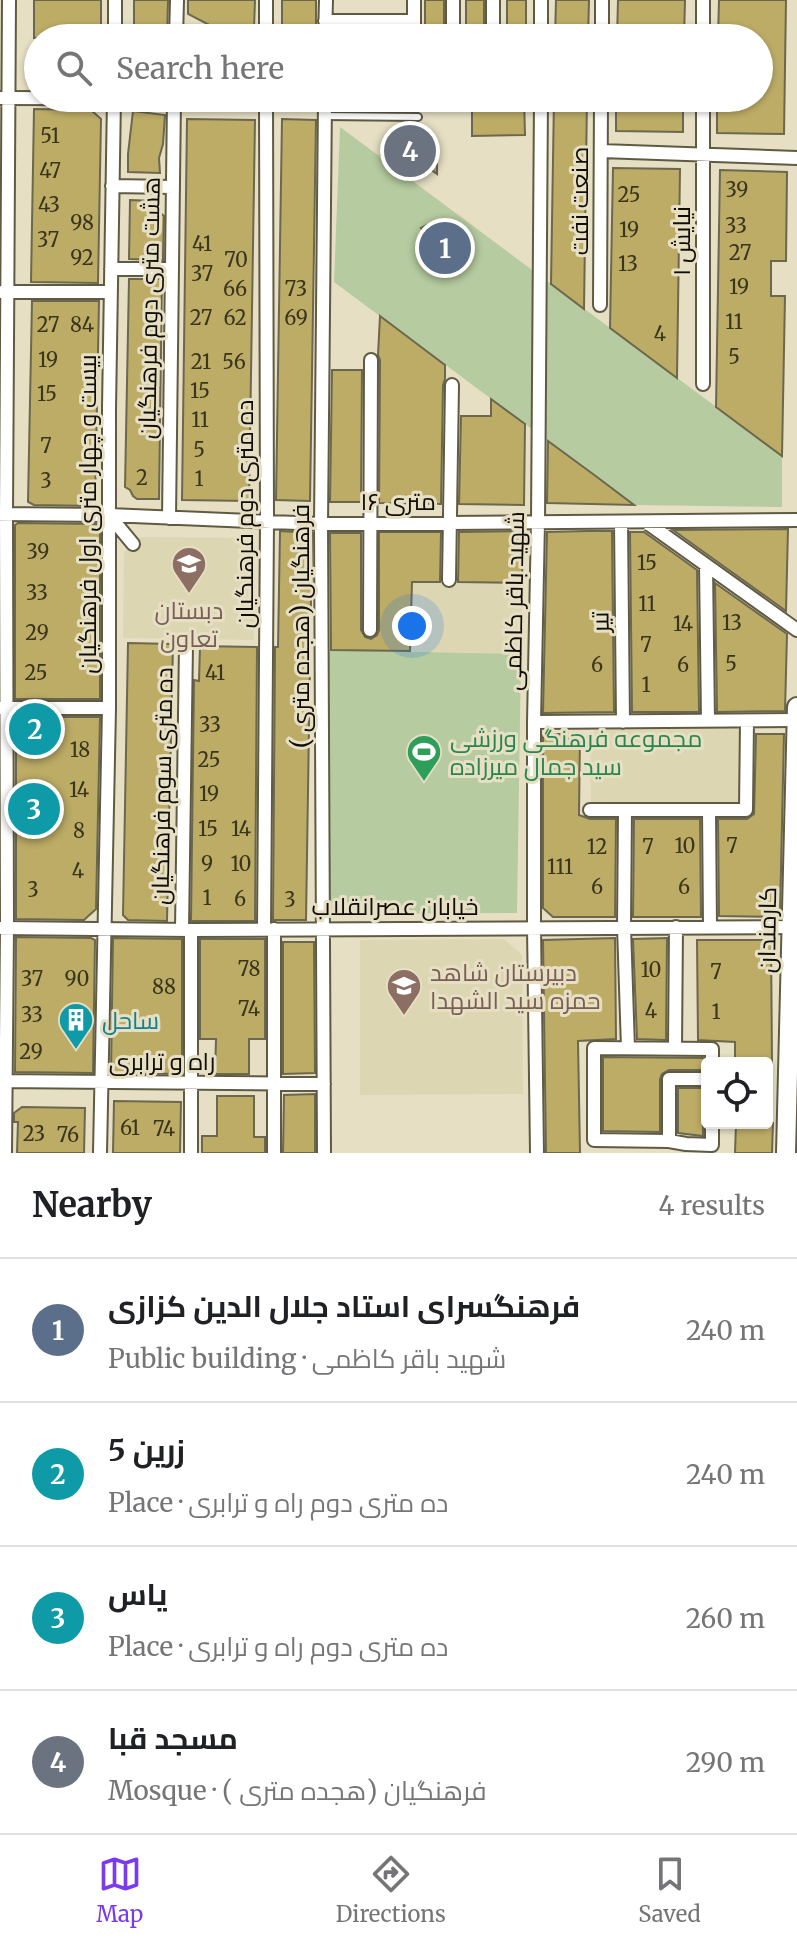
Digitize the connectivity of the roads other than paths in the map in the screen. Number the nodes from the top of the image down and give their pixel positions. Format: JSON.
{"nodes":[{"id":1,"x":9,"y":0,"type":"edge"},
{"id":2,"x":115,"y":0,"type":"edge"},
{"id":3,"x":177,"y":0,"type":"edge"},
{"id":4,"x":266,"y":0,"type":"edge"},
{"id":5,"x":326,"y":0,"type":"edge"},
{"id":6,"x":414,"y":0,"type":"edge"},
{"id":7,"x":453,"y":0,"type":"edge"},
{"id":8,"x":493,"y":0,"type":"edge"},
{"id":9,"x":541,"y":0,"type":"edge"},
{"id":10,"x":602,"y":0,"type":"edge"},
{"id":11,"x":703,"y":0,"type":"edge"},
{"id":12,"x":325,"y":21,"type":"joint"},
{"id":13,"x":373,"y":21,"type":"joint"},
{"id":14,"x":414,"y":21,"type":"joint"},
{"id":15,"x":115,"y":24,"type":"edge"},
{"id":16,"x":176,"y":24,"type":"edge"},
{"id":17,"x":266,"y":24,"type":"edge"},
{"id":18,"x":453,"y":24,"type":"edge"},
{"id":19,"x":493,"y":24,"type":"edge"},
{"id":20,"x":541,"y":24,"type":"edge"},
{"id":21,"x":602,"y":24,"type":"edge"},
{"id":22,"x":703,"y":24,"type":"edge"},
{"id":23,"x":4,"y":98,"type":"edge"},
{"id":24,"x":24,"y":98,"type":"edge"},
{"id":25,"x":114,"y":112,"type":"edge"},
{"id":26,"x":174,"y":112,"type":"edge"},
{"id":27,"x":266,"y":112,"type":"edge"},
{"id":28,"x":325,"y":112,"type":"edge"},
{"id":29,"x":541,"y":112,"type":"edge"},
{"id":30,"x":601,"y":112,"type":"edge"},
{"id":31,"x":703,"y":112,"type":"edge"},
{"id":32,"x":325,"y":116,"type":"junction"},
{"id":33,"x":418,"y":117,"type":"dead end"},
{"id":34,"x":601,"y":151,"type":"junction"},
{"id":35,"x":703,"y":154,"type":"junction"},
{"id":36,"x":797,"y":158,"type":"edge"},
{"id":37,"x":112,"y":186,"type":"junction"},
{"id":38,"x":173,"y":187,"type":"junction"},
{"id":39,"x":111,"y":269,"type":"junction"},
{"id":40,"x":172,"y":269,"type":"junction"},
{"id":41,"x":4,"y":292,"type":"edge"},
{"id":42,"x":111,"y":292,"type":"junction"},
{"id":43,"x":600,"y":305,"type":"dead end"},
{"id":44,"x":371,"y":360,"type":"dead end"},
{"id":45,"x":703,"y":384,"type":"dead end"},
{"id":46,"x":452,"y":385,"type":"dead end"},
{"id":47,"x":3,"y":514,"type":"edge"},
{"id":48,"x":109,"y":515,"type":"junction"},
{"id":49,"x":169,"y":518,"type":"junction"},
{"id":50,"x":797,"y":520,"type":"edge"},
{"id":51,"x":267,"y":522,"type":"junction"},
{"id":52,"x":538,"y":522,"type":"junction"},
{"id":53,"x":621,"y":522,"type":"junction"},
{"id":54,"x":646,"y":522,"type":"junction"},
{"id":55,"x":450,"y":523,"type":"junction"},
{"id":56,"x":321,"y":524,"type":"junction"},
{"id":57,"x":371,"y":524,"type":"junction"},
{"id":58,"x":133,"y":544,"type":"dead end"},
{"id":59,"x":706,"y":565,"type":"junction"},
{"id":60,"x":449,"y":580,"type":"dead end"},
{"id":61,"x":370,"y":630,"type":"dead end"},
{"id":62,"x":797,"y":630,"type":"edge"},
{"id":63,"x":186,"y":644,"type":"dead end"},
{"id":64,"x":797,"y":707,"type":"edge"},
{"id":65,"x":4,"y":708,"type":"edge"},
{"id":66,"x":109,"y":708,"type":"junction"},
{"id":67,"x":797,"y":720,"type":"edge"},
{"id":68,"x":708,"y":721,"type":"junction"},
{"id":69,"x":747,"y":721,"type":"junction"},
{"id":70,"x":534,"y":722,"type":"junction"},
{"id":71,"x":623,"y":722,"type":"junction"},
{"id":72,"x":590,"y":810,"type":"dead end"},
{"id":73,"x":625,"y":810,"type":"junction"},
{"id":74,"x":709,"y":810,"type":"junction"},
{"id":75,"x":534,"y":927,"type":"junction"},
{"id":76,"x":624,"y":927,"type":"junction"},
{"id":77,"x":676,"y":927,"type":"junction"},
{"id":78,"x":710,"y":927,"type":"junction"},
{"id":79,"x":4,"y":928,"type":"edge"},
{"id":80,"x":794,"y":928,"type":"edge"},
{"id":81,"x":104,"y":929,"type":"junction"},
{"id":82,"x":269,"y":929,"type":"junction"},
{"id":83,"x":324,"y":929,"type":"junction"},
{"id":84,"x":186,"y":930,"type":"junction"},
{"id":85,"x":628,"y":1048,"type":"junction"},
{"id":86,"x":675,"y":1049,"type":"junction"},
{"id":87,"x":712,"y":1057,"type":"edge"},
{"id":88,"x":701,"y":1079,"type":"edge"},
{"id":89,"x":3,"y":1081,"type":"edge"},
{"id":90,"x":101,"y":1083,"type":"junction"},
{"id":91,"x":190,"y":1083,"type":"junction"},
{"id":92,"x":274,"y":1084,"type":"junction"},
{"id":93,"x":324,"y":1084,"type":"junction"},
{"id":94,"x":2,"y":1126,"type":"edge"},
{"id":95,"x":712,"y":1129,"type":"edge"},
{"id":96,"x":669,"y":1141,"type":"junction"},
{"id":97,"x":625,"y":1146,"type":"edge"},
{"id":98,"x":686,"y":1149,"type":"edge"},
{"id":99,"x":5,"y":1153,"type":"edge"},
{"id":100,"x":100,"y":1153,"type":"edge"},
{"id":101,"x":191,"y":1153,"type":"edge"},
{"id":102,"x":274,"y":1153,"type":"edge"},
{"id":103,"x":324,"y":1153,"type":"edge"},
{"id":104,"x":537,"y":1153,"type":"edge"},
{"id":105,"x":786,"y":1153,"type":"edge"}],
"edges":[{"from":1,"to":23,"type":"street"},
{"from":2,"to":15,"type":"street"},
{"from":3,"to":16,"type":"street"},
{"from":4,"to":17,"type":"street"},
{"from":5,"to":12,"type":"street"},
{"from":6,"to":14,"type":"street"},
{"from":7,"to":18,"type":"street"},
{"from":8,"to":19,"type":"street"},
{"from":9,"to":20,"type":"street"},
{"from":10,"to":21,"type":"street"},
{"from":11,"to":22,"type":"street"},
{"from":12,"to":13,"type":"street"},
{"from":13,"to":14,"type":"street"},
{"from":23,"to":24,"type":"street"},
{"from":23,"to":41,"type":"street"},
{"from":25,"to":37,"type":"street","name":"بیست و چهار متری اول فرهنگیان"},
{"from":26,"to":38,"type":"street","name":"هشت متری دوم فرهنگیان"},
{"from":27,"to":51,"type":"street","name":"ده متری دوم فرهنگیان"},
{"from":28,"to":32,"type":"street","name":"فرهنگیان (هجده متری )"},
{"from":29,"to":52,"type":"street","name":"شهید باقر کاظمی"},
{"from":30,"to":34,"type":"street","name":"صنعت نفت"},
{"from":31,"to":35,"type":"street","name":"نیایش ۱"},
{"from":32,"to":33,"type":"lane"},
{"from":32,"to":56,"type":"street","name":"فرهنگیان (هجده متری )"},
{"from":34,"to":35,"type":"street"},
{"from":34,"to":43,"type":"street","name":"صنعت نفت"},
{"from":35,"to":36,"type":"street"},
{"from":35,"to":45,"type":"street","name":"نیایش ۱"},
{"from":37,"to":38,"type":"street"},
{"from":37,"to":39,"type":"street","name":"بیست و چهار متری اول فرهنگیان"},
{"from":38,"to":40,"type":"street","name":"هشت متری دوم فرهنگیان"},
{"from":39,"to":40,"type":"street"},
{"from":39,"to":42,"type":"street","name":"بیست و چهار متری اول فرهنگیان"},
{"from":40,"to":49,"type":"street","name":"هشت متری دوم فرهنگیان"},
{"from":41,"to":42,"type":"street"},
{"from":41,"to":47,"type":"street"},
{"from":42,"to":48,"type":"street","name":"بیست و چهار متری اول فرهنگیان"},
{"from":44,"to":57,"type":"street"},
{"from":46,"to":55,"type":"street"},
{"from":47,"to":48,"type":"street","name":"۱۶ متری"},
{"from":47,"to":65,"type":"street"},
{"from":48,"to":49,"type":"street","name":"۱۶ متری"},
{"from":48,"to":58,"type":"street"},
{"from":48,"to":66,"type":"street","name":"بیست و چهار متری اول فرهنگیان"},
{"from":49,"to":51,"type":"street","name":"۱۶ متری"},
{"from":50,"to":54,"type":"street","name":"۱۶ متری"},
{"from":51,"to":56,"type":"street","name":"۱۶ متری"},
{"from":51,"to":82,"type":"street","name":"ده متری دوم فرهنگیان"},
{"from":52,"to":53,"type":"street","name":"۱۶ متری"},
{"from":52,"to":55,"type":"street","name":"۱۶ متری"},
{"from":52,"to":70,"type":"street","name":"شهید باقر کاظمی"},
{"from":53,"to":54,"type":"street","name":"۱۶ متری"},
{"from":53,"to":71,"type":"street","name":"تیر"},
{"from":54,"to":59,"type":"street"},
{"from":55,"to":57,"type":"street","name":"۱۶ متری"},
{"from":55,"to":60,"type":"street"},
{"from":56,"to":57,"type":"street","name":"۱۶ متری"},
{"from":56,"to":83,"type":"street","name":"فرهنگیان (هجده متری )"},
{"from":57,"to":61,"type":"street"},
{"from":59,"to":62,"type":"street"},
{"from":59,"to":68,"type":"street"},
{"from":63,"to":84,"type":"street","name":"ده متری سوم فرهنگیان"},
{"from":64,"to":67,"type":"main road","name":"کارمندان"},
{"from":65,"to":66,"type":"street"},
{"from":65,"to":79,"type":"street"},
{"from":66,"to":81,"type":"street","name":"بیست و چهار متری اول فرهنگیان"},
{"from":67,"to":69,"type":"street"},
{"from":67,"to":80,"type":"main road","name":"کارمندان"},
{"from":68,"to":69,"type":"street"},
{"from":68,"to":71,"type":"street"},
{"from":69,"to":74,"type":"street"},
{"from":70,"to":71,"type":"street"},
{"from":70,"to":75,"type":"street","name":"شهید باقر کاظمی"},
{"from":72,"to":73,"type":"street"},
{"from":73,"to":74,"type":"street"},
{"from":73,"to":76,"type":"street"},
{"from":74,"to":78,"type":"street"},
{"from":75,"to":76,"type":"street","name":"خیابان عصرانقلاب"},
{"from":75,"to":83,"type":"street","name":"خیابان عصرانقلاب"},
{"from":75,"to":104,"type":"street","name":"شهید باقر کاظمی"},
{"from":76,"to":77,"type":"street","name":"خیابان عصرانقلاب"},
{"from":76,"to":85,"type":"street"},
{"from":77,"to":78,"type":"street","name":"خیابان عصرانقلاب"},
{"from":77,"to":86,"type":"street"},
{"from":78,"to":80,"type":"street","name":"خیابان عصرانقلاب"},
{"from":79,"to":81,"type":"street","name":"خیابان عصرانقلاب"},
{"from":79,"to":89,"type":"street"},
{"from":80,"to":105,"type":"main road","name":"کارمندان"},
{"from":81,"to":84,"type":"street","name":"خیابان عصرانقلاب"},
{"from":81,"to":90,"type":"street","name":"بیست و چهار متری اول فرهنگیان"},
{"from":82,"to":83,"type":"street","name":"خیابان عصرانقلاب"},
{"from":82,"to":84,"type":"street","name":"خیابان عصرانقلاب"},
{"from":82,"to":92,"type":"street","name":"ده متری دوم فرهنگیان"},
{"from":83,"to":93,"type":"street","name":"فرهنگیان (هجده متری )"},
{"from":84,"to":91,"type":"street","name":"ده متری سوم فرهنگیان"},
{"from":85,"to":86,"type":"street"},
{"from":85,"to":97,"type":"street"},
{"from":86,"to":87,"type":"street"},
{"from":88,"to":96,"type":"street"},
{"from":89,"to":90,"type":"street","name":"راه و ترابری"},
{"from":89,"to":94,"type":"street"},
{"from":90,"to":91,"type":"street","name":"راه و ترابری"},
{"from":90,"to":100,"type":"street","name":"بیست و چهار متری اول فرهنگیان"},
{"from":91,"to":92,"type":"street","name":"راه و ترابری"},
{"from":91,"to":101,"type":"street","name":"ده متری سوم فرهنگیان"},
{"from":92,"to":93,"type":"street","name":"راه و ترابری"},
{"from":92,"to":102,"type":"street","name":"ده متری دوم فرهنگیان"},
{"from":93,"to":103,"type":"street","name":"فرهنگیان (هجده متری )"},
{"from":94,"to":99,"type":"street"},
{"from":95,"to":98,"type":"street"},
{"from":96,"to":97,"type":"street"},
{"from":96,"to":98,"type":"street"}]}
